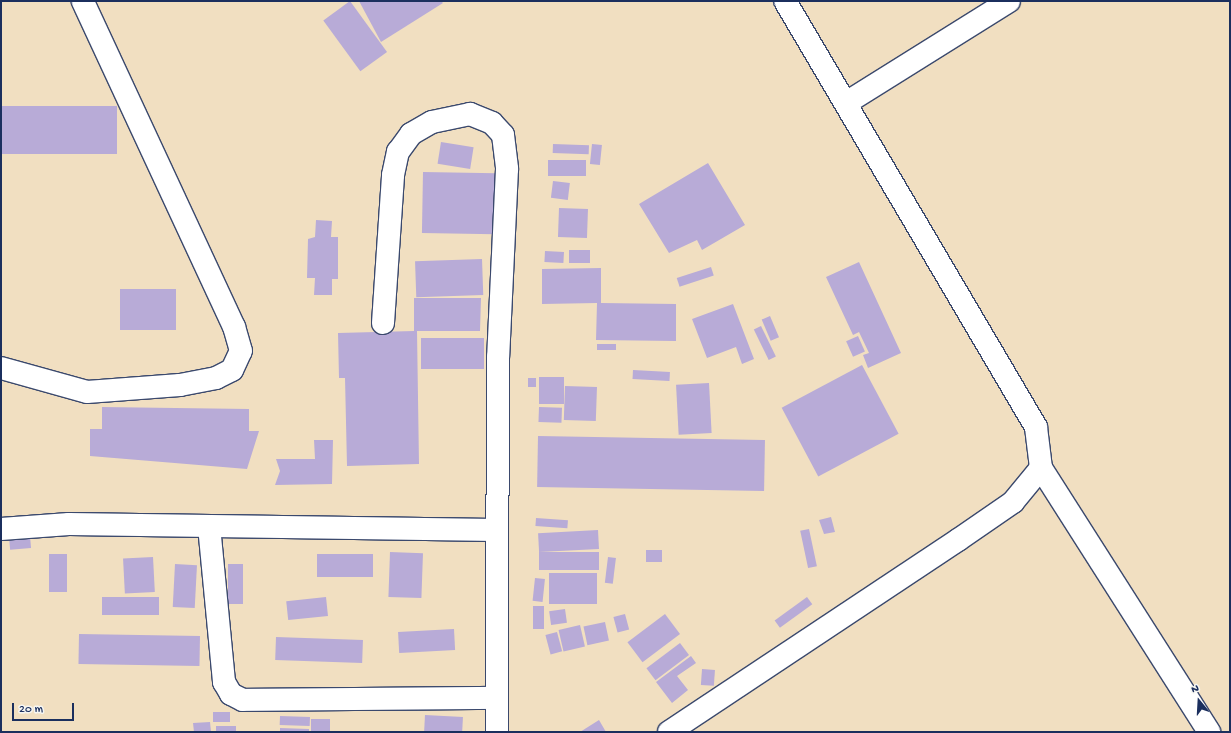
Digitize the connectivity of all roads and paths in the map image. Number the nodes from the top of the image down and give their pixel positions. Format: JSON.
{"nodes":[{"id":1,"x":83,"y":1,"type":"edge"},
{"id":2,"x":785,"y":1,"type":"edge"},
{"id":3,"x":1009,"y":1,"type":"edge"},
{"id":4,"x":846,"y":102,"type":"junction"},
{"id":5,"x":383,"y":323,"type":"dead end"},
{"id":6,"x":1,"y":368,"type":"edge"},
{"id":7,"x":1040,"y":468,"type":"junction"},
{"id":8,"x":209,"y":526,"type":"junction"},
{"id":9,"x":1,"y":529,"type":"edge"},
{"id":10,"x":496,"y":530,"type":"junction"},
{"id":11,"x":497,"y":698,"type":"junction"},
{"id":12,"x":497,"y":732,"type":"edge"},
{"id":13,"x":669,"y":732,"type":"edge"},
{"id":14,"x":1209,"y":732,"type":"edge"}],
"edges":[{"from":1,"to":6,"type":"street"},
{"from":2,"to":4,"type":"street"},
{"from":3,"to":4,"type":"street"},
{"from":4,"to":7,"type":"street"},
{"from":5,"to":10,"type":"street"},
{"from":7,"to":13,"type":"street"},
{"from":7,"to":14,"type":"street"},
{"from":8,"to":9,"type":"street"},
{"from":8,"to":10,"type":"street"},
{"from":8,"to":11,"type":"street"},
{"from":10,"to":11,"type":"street"},
{"from":11,"to":12,"type":"street"}]}
